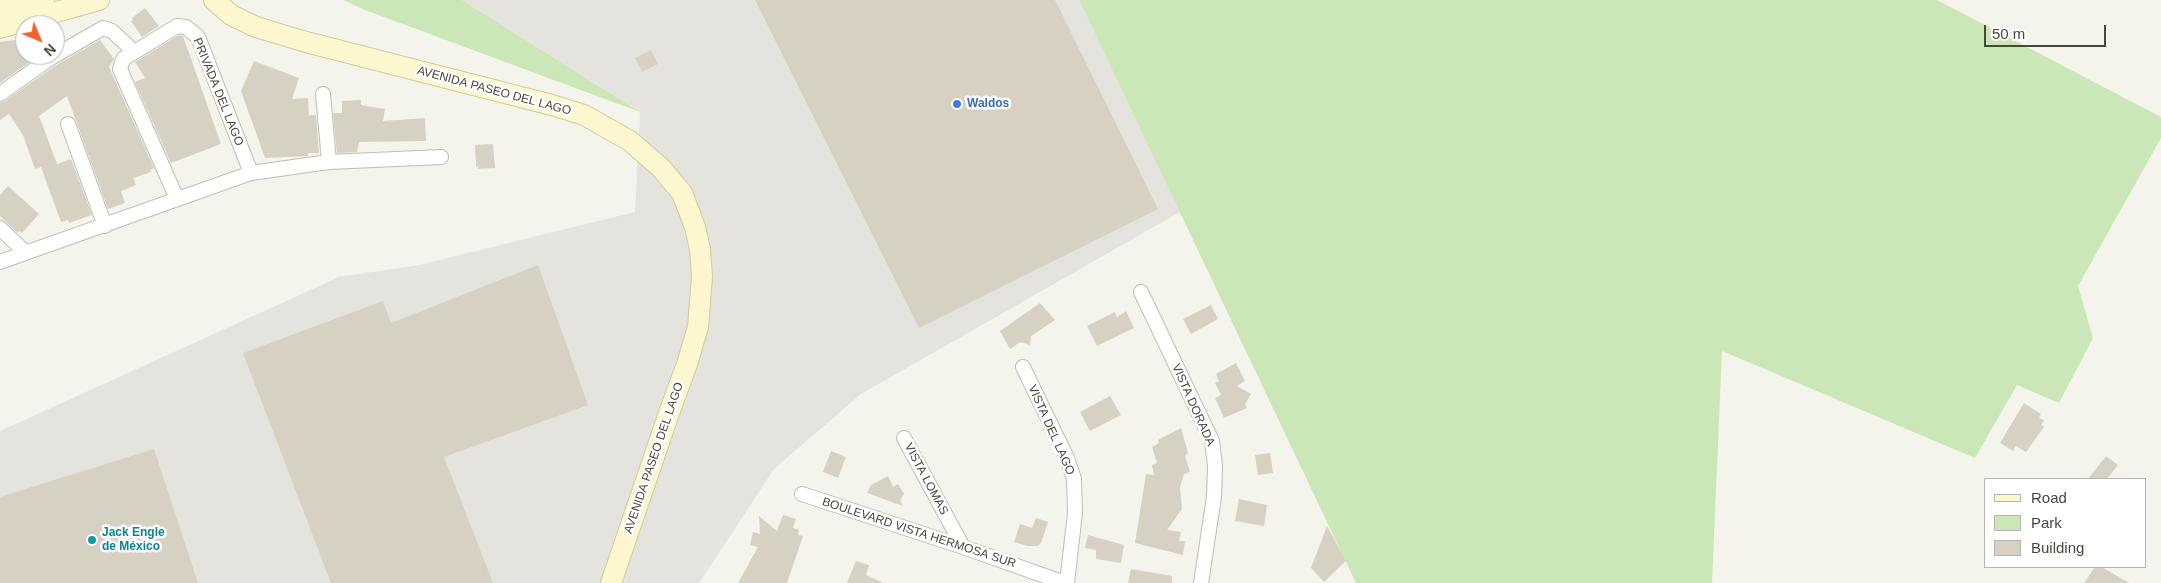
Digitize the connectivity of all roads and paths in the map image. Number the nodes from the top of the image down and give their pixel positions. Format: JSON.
{"nodes":[{"id":1,"x":100,"y":0,"type":"edge"},
{"id":2,"x":214,"y":0,"type":"edge"},
{"id":3,"x":0,"y":10,"type":"edge"},
{"id":4,"x":33,"y":12,"type":"edge"},
{"id":5,"x":0,"y":28,"type":"edge"},
{"id":6,"x":128,"y":46,"type":"dead end"},
{"id":7,"x":65,"y":48,"type":"edge"},
{"id":8,"x":38,"y":65,"type":"edge"},
{"id":9,"x":0,"y":94,"type":"edge"},
{"id":10,"x":324,"y":94,"type":"dead end"},
{"id":11,"x":68,"y":124,"type":"dead end"},
{"id":12,"x":441,"y":157,"type":"dead end"},
{"id":13,"x":329,"y":162,"type":"junction"},
{"id":14,"x":251,"y":173,"type":"junction"},
{"id":15,"x":177,"y":199,"type":"junction"},
{"id":16,"x":105,"y":226,"type":"junction"},
{"id":17,"x":0,"y":228,"type":"edge"},
{"id":18,"x":25,"y":252,"type":"junction"},
{"id":19,"x":0,"y":262,"type":"edge"},
{"id":20,"x":1141,"y":292,"type":"dead end"},
{"id":21,"x":1023,"y":367,"type":"dead end"},
{"id":22,"x":904,"y":438,"type":"dead end"},
{"id":23,"x":802,"y":494,"type":"dead end"},
{"id":24,"x":963,"y":546,"type":"junction"},
{"id":25,"x":612,"y":583,"type":"edge"},
{"id":26,"x":1066,"y":583,"type":"edge"},
{"id":27,"x":1201,"y":583,"type":"edge"}],
"edges":[{"from":1,"to":4,"type":"main road"},
{"from":2,"to":25,"type":"main road","name":"AVENIDA PASEO DEL LAGO"},
{"from":3,"to":4,"type":"main road"},
{"from":4,"to":5,"type":"main road"},
{"from":6,"to":7,"type":"street"},
{"from":8,"to":9,"type":"street"},
{"from":10,"to":13,"type":"street"},
{"from":11,"to":16,"type":"street"},
{"from":12,"to":13,"type":"street"},
{"from":13,"to":14,"type":"street"},
{"from":14,"to":15,"type":"street"},
{"from":14,"to":15,"type":"street","name":"PRIVADA DEL LAGO"},
{"from":15,"to":16,"type":"street"},
{"from":16,"to":18,"type":"street"},
{"from":17,"to":18,"type":"street"},
{"from":18,"to":19,"type":"street"},
{"from":20,"to":27,"type":"street","name":"VISTA DORADA"},
{"from":21,"to":26,"type":"street","name":"VISTA DEL LAGO"},
{"from":22,"to":24,"type":"street","name":"VISTA LOMAS"},
{"from":23,"to":24,"type":"street","name":"BOULEVARD VISTA HERMOSA SUR"},
{"from":24,"to":26,"type":"street","name":"BOULEVARD VISTA HERMOSA SUR"}]}
